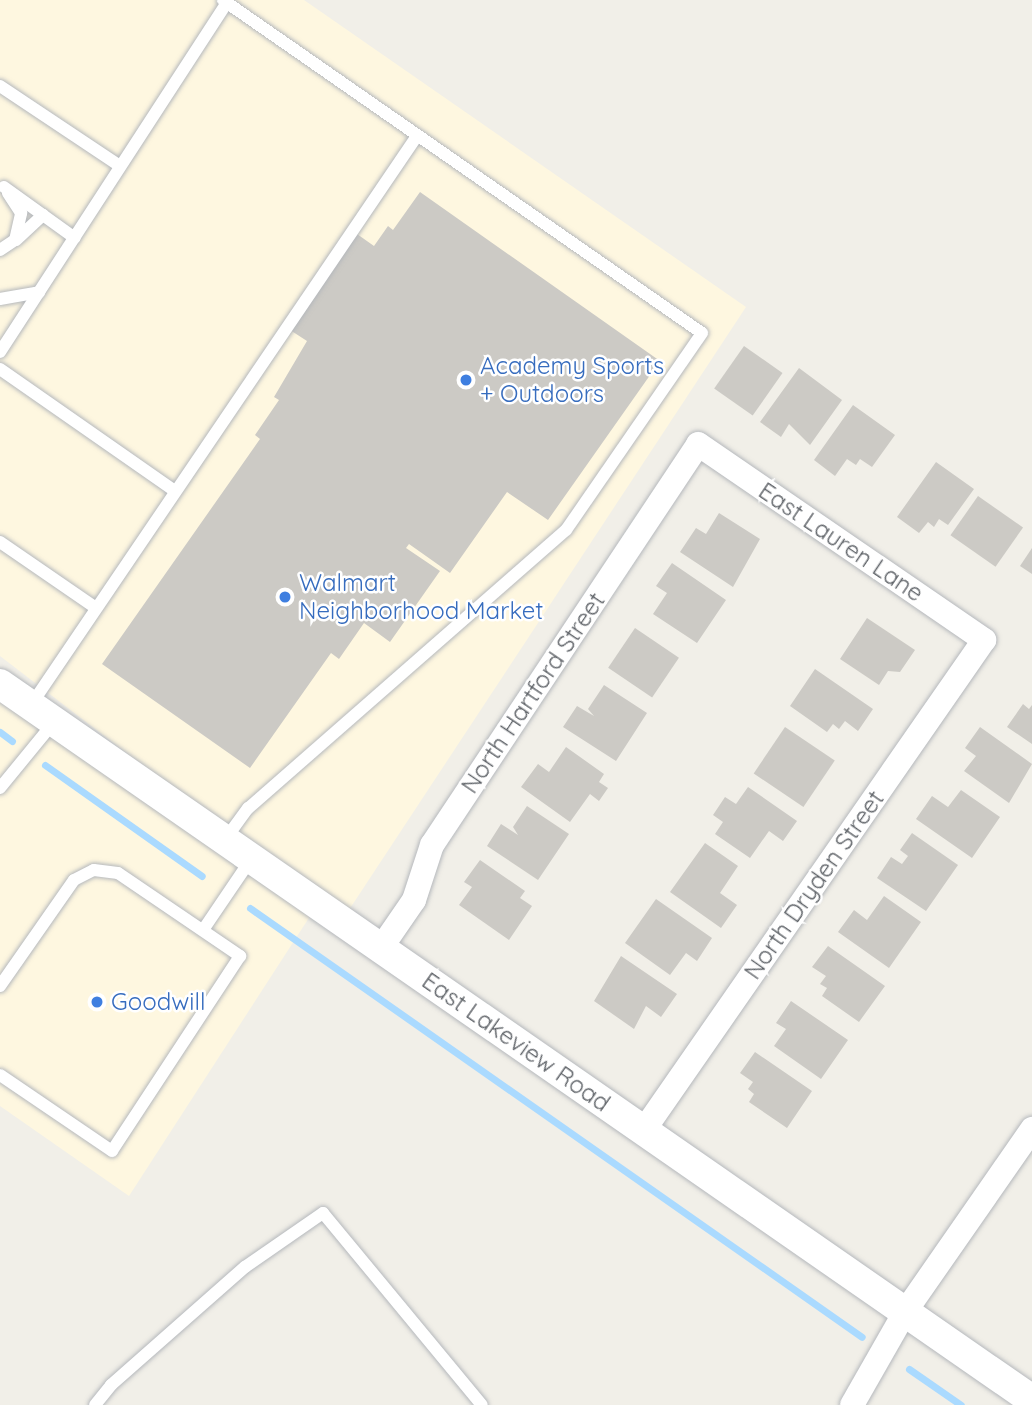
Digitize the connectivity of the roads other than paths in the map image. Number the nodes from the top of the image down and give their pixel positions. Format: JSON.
{"nodes":[{"id":1,"x":224,"y":2,"type":"edge"},
{"id":2,"x":0,"y":86,"type":"edge"},
{"id":3,"x":417,"y":136,"type":"junction"},
{"id":4,"x":117,"y":164,"type":"junction"},
{"id":5,"x":2,"y":186,"type":"edge"},
{"id":6,"x":43,"y":215,"type":"junction"},
{"id":7,"x":75,"y":237,"type":"junction"},
{"id":8,"x":15,"y":240,"type":"junction"},
{"id":9,"x":0,"y":250,"type":"edge"},
{"id":10,"x":39,"y":292,"type":"junction"},
{"id":11,"x":0,"y":299,"type":"edge"},
{"id":12,"x":0,"y":352,"type":"edge"},
{"id":13,"x":0,"y":369,"type":"edge"},
{"id":14,"x":698,"y":444,"type":"joint"},
{"id":15,"x":176,"y":491,"type":"junction"},
{"id":16,"x":0,"y":542,"type":"edge"},
{"id":17,"x":96,"y":608,"type":"junction"},
{"id":18,"x":984,"y":640,"type":"joint"},
{"id":19,"x":0,"y":684,"type":"edge"},
{"id":20,"x":30,"y":705,"type":"junction"},
{"id":21,"x":55,"y":722,"type":"junction"},
{"id":22,"x":0,"y":788,"type":"edge"},
{"id":23,"x":225,"y":840,"type":"junction"},
{"id":24,"x":252,"y":859,"type":"junction"},
{"id":25,"x":203,"y":930,"type":"junction"},
{"id":26,"x":381,"y":948,"type":"junction"},
{"id":27,"x":0,"y":986,"type":"edge"},
{"id":28,"x":0,"y":1075,"type":"edge"},
{"id":29,"x":644,"y":1130,"type":"junction"},
{"id":30,"x":1030,"y":1135,"type":"edge"},
{"id":31,"x":905,"y":1312,"type":"junction"},
{"id":32,"x":1032,"y":1400,"type":"edge"},
{"id":33,"x":95,"y":1405,"type":"edge"},
{"id":34,"x":482,"y":1405,"type":"edge"},
{"id":35,"x":852,"y":1405,"type":"edge"}],
"edges":[{"from":1,"to":3,"type":"lane"},
{"from":1,"to":4,"type":"lane"},
{"from":2,"to":4,"type":"lane"},
{"from":3,"to":15,"type":"lane"},
{"from":3,"to":23,"type":"lane"},
{"from":4,"to":7,"type":"lane"},
{"from":5,"to":6,"type":"lane"},
{"from":5,"to":8,"type":"lane"},
{"from":6,"to":7,"type":"lane"},
{"from":6,"to":8,"type":"lane"},
{"from":7,"to":10,"type":"lane"},
{"from":8,"to":9,"type":"lane"},
{"from":10,"to":11,"type":"lane"},
{"from":10,"to":12,"type":"lane"},
{"from":13,"to":15,"type":"lane"},
{"from":14,"to":18,"type":"street","name":"East Lauren Lane"},
{"from":14,"to":26,"type":"street","name":"North Hartford Street"},
{"from":15,"to":17,"type":"lane"},
{"from":16,"to":17,"type":"lane"},
{"from":17,"to":20,"type":"lane"},
{"from":18,"to":29,"type":"street","name":"North Dryden Street"},
{"from":19,"to":20,"type":"street","name":"East Lakeview Road"},
{"from":20,"to":21,"type":"street","name":"East Lakeview Road"},
{"from":21,"to":22,"type":"lane"},
{"from":21,"to":23,"type":"street","name":"East Lakeview Road"},
{"from":23,"to":24,"type":"street","name":"East Lakeview Road"},
{"from":24,"to":25,"type":"lane"},
{"from":24,"to":26,"type":"street","name":"East Lakeview Road"},
{"from":25,"to":27,"type":"lane"},
{"from":25,"to":28,"type":"lane"},
{"from":26,"to":29,"type":"street","name":"East Lakeview Road"},
{"from":29,"to":31,"type":"street","name":"East Lakeview Road"},
{"from":30,"to":31,"type":"street"},
{"from":31,"to":32,"type":"street","name":"East Lakeview Road"},
{"from":31,"to":35,"type":"street"},
{"from":33,"to":34,"type":"lane"}]}
